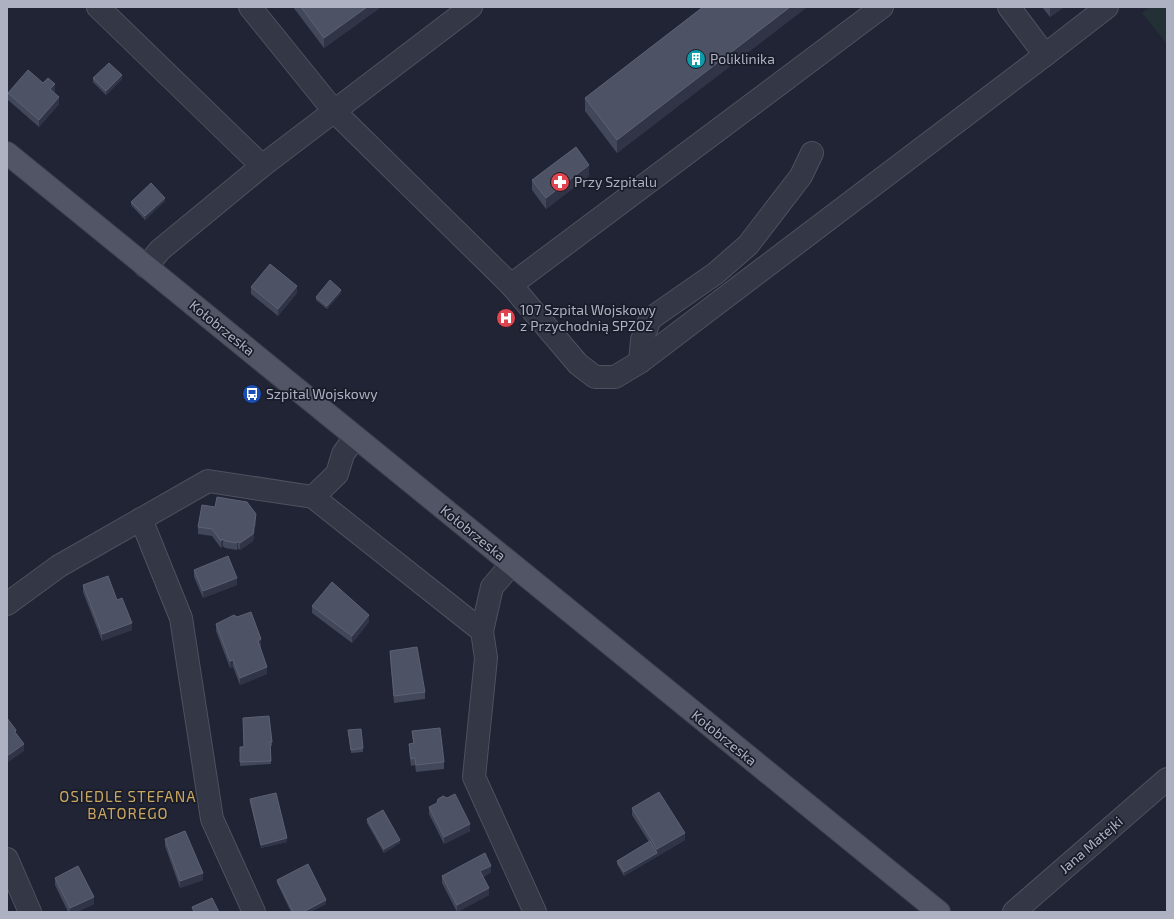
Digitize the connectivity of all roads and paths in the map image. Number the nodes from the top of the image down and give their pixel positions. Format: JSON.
{"nodes":[{"id":1,"x":98,"y":7,"type":"edge"},
{"id":2,"x":250,"y":7,"type":"edge"},
{"id":3,"x":471,"y":7,"type":"edge"},
{"id":4,"x":882,"y":7,"type":"edge"},
{"id":5,"x":1009,"y":7,"type":"edge"},
{"id":6,"x":1107,"y":7,"type":"edge"},
{"id":7,"x":1045,"y":55,"type":"junction"},
{"id":8,"x":334,"y":111,"type":"junction"},
{"id":9,"x":7,"y":153,"type":"edge"},
{"id":10,"x":812,"y":153,"type":"dead end"},
{"id":11,"x":262,"y":166,"type":"junction"},
{"id":12,"x":146,"y":267,"type":"junction"},
{"id":13,"x":511,"y":286,"type":"junction"},
{"id":14,"x":640,"y":362,"type":"junction"},
{"id":15,"x":355,"y":437,"type":"junction"},
{"id":16,"x":313,"y":496,"type":"junction"},
{"id":17,"x":140,"y":519,"type":"junction"},
{"id":18,"x":511,"y":565,"type":"junction"},
{"id":19,"x":7,"y":604,"type":"edge"},
{"id":20,"x":482,"y":631,"type":"junction"},
{"id":21,"x":1167,"y":779,"type":"edge"},
{"id":22,"x":7,"y":859,"type":"edge"},
{"id":23,"x":30,"y":912,"type":"edge"},
{"id":24,"x":254,"y":912,"type":"edge"},
{"id":25,"x":535,"y":912,"type":"edge"},
{"id":26,"x":939,"y":912,"type":"edge"},
{"id":27,"x":1014,"y":912,"type":"edge"}],
"edges":[{"from":1,"to":11,"type":"street"},
{"from":2,"to":8,"type":"street"},
{"from":3,"to":8,"type":"street"},
{"from":4,"to":13,"type":"street"},
{"from":5,"to":7,"type":"street"},
{"from":6,"to":7,"type":"street"},
{"from":7,"to":14,"type":"street"},
{"from":8,"to":11,"type":"street"},
{"from":8,"to":13,"type":"street"},
{"from":9,"to":12,"type":"main road","name":"Kołobrzeska"},
{"from":10,"to":14,"type":"street"},
{"from":11,"to":12,"type":"street"},
{"from":12,"to":15,"type":"main road","name":"Kołobrzeska"},
{"from":13,"to":14,"type":"street"},
{"from":15,"to":16,"type":"street"},
{"from":15,"to":18,"type":"main road","name":"Kołobrzeska"},
{"from":16,"to":17,"type":"street"},
{"from":16,"to":20,"type":"street"},
{"from":17,"to":19,"type":"street"},
{"from":17,"to":24,"type":"street"},
{"from":18,"to":20,"type":"street"},
{"from":18,"to":26,"type":"main road","name":"Kołobrzeska"},
{"from":20,"to":25,"type":"street"},
{"from":21,"to":27,"type":"street","name":"Jana Matejki"},
{"from":22,"to":23,"type":"street"}]}
